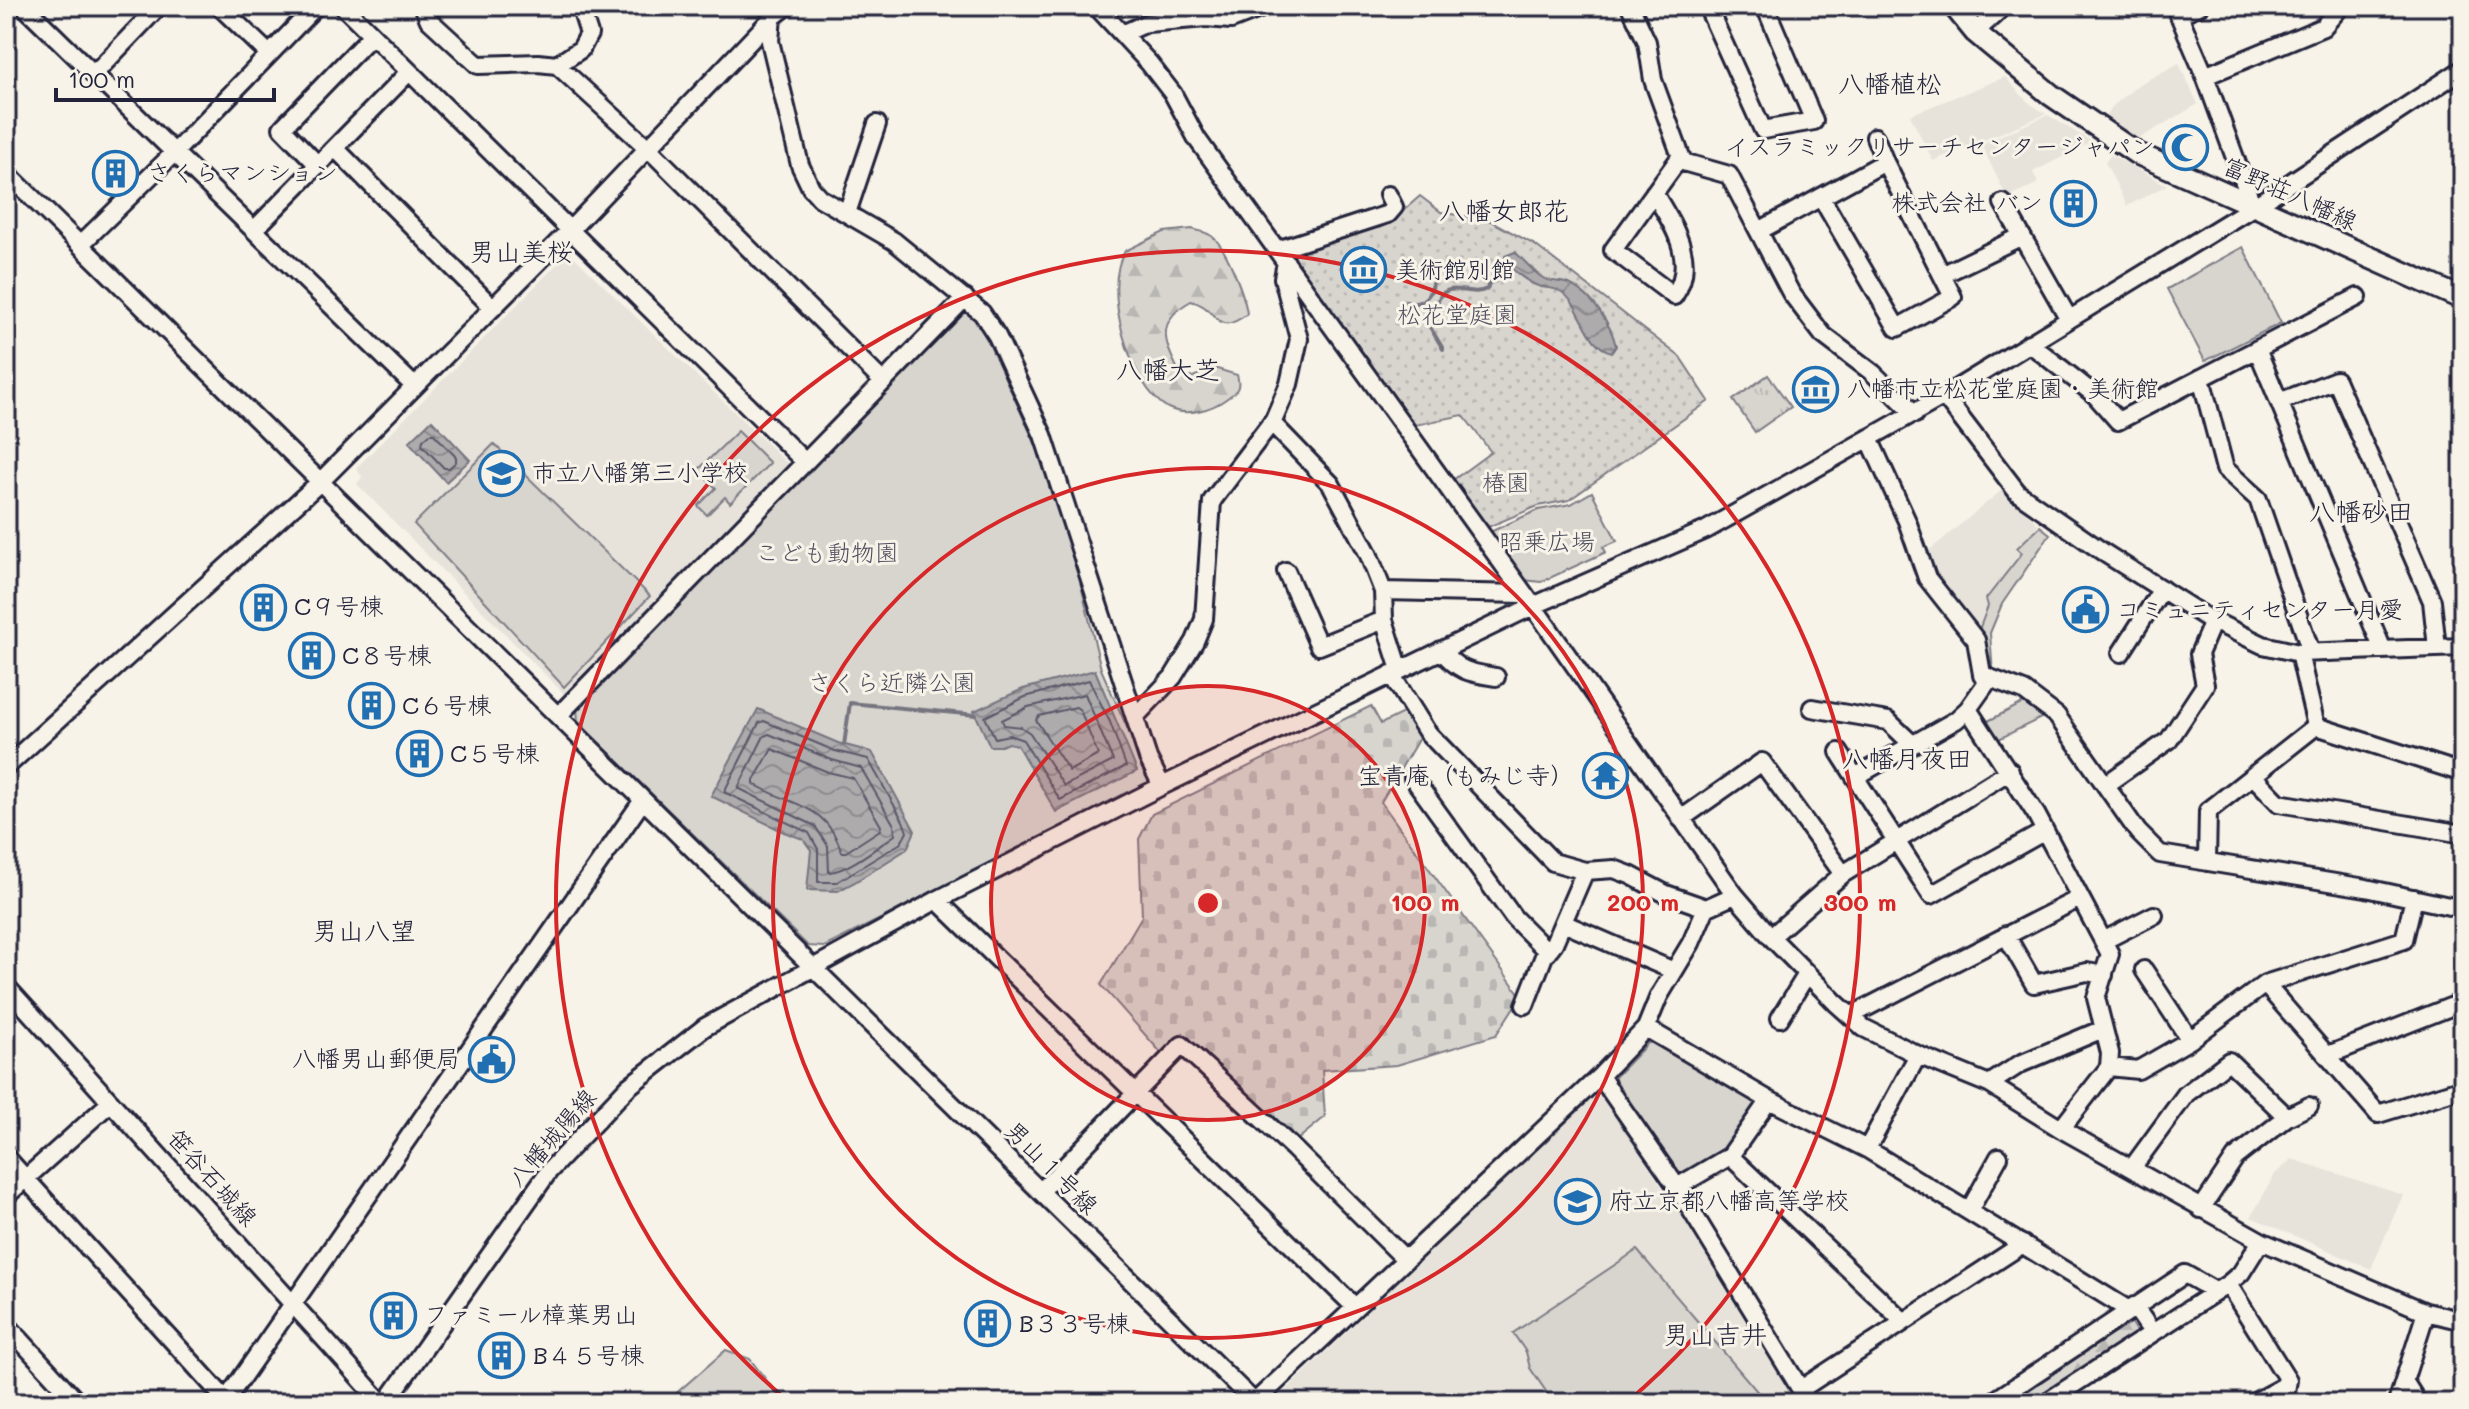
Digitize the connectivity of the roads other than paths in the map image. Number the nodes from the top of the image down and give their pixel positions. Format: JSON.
{"nodes":[{"id":1,"x":24,"y":6,"type":"edge"},
{"id":2,"x":159,"y":6,"type":"edge"},
{"id":3,"x":219,"y":6,"type":"edge"},
{"id":4,"x":316,"y":6,"type":"edge"},
{"id":5,"x":343,"y":6,"type":"edge"},
{"id":6,"x":423,"y":6,"type":"edge"},
{"id":7,"x":580,"y":6,"type":"edge"},
{"id":8,"x":787,"y":6,"type":"edge"},
{"id":9,"x":1096,"y":6,"type":"edge"},
{"id":10,"x":1267,"y":6,"type":"edge"},
{"id":11,"x":1630,"y":6,"type":"edge"},
{"id":12,"x":1707,"y":6,"type":"edge"},
{"id":13,"x":1765,"y":6,"type":"edge"},
{"id":14,"x":1954,"y":6,"type":"edge"},
{"id":15,"x":2004,"y":6,"type":"edge"},
{"id":16,"x":2199,"y":6,"type":"edge"},
{"id":17,"x":2341,"y":6,"type":"edge"},
{"id":18,"x":2176,"y":10,"type":"edge"},
{"id":19,"x":772,"y":12,"type":"edge"},
{"id":20,"x":1975,"y":32,"type":"junction"},
{"id":21,"x":1122,"y":34,"type":"junction"},
{"id":22,"x":372,"y":35,"type":"junction"},
{"id":23,"x":268,"y":53,"type":"junction"},
{"id":24,"x":557,"y":65,"type":"junction"},
{"id":25,"x":2463,"y":69,"type":"edge"},
{"id":26,"x":409,"y":72,"type":"junction"},
{"id":27,"x":94,"y":74,"type":"junction"},
{"id":28,"x":2205,"y":76,"type":"junction"},
{"id":29,"x":877,"y":124,"type":"dead end"},
{"id":30,"x":1875,"y":137,"type":"dead end"},
{"id":31,"x":335,"y":148,"type":"junction"},
{"id":32,"x":649,"y":149,"type":"junction"},
{"id":33,"x":174,"y":153,"type":"junction"},
{"id":34,"x":1681,"y":156,"type":"junction"},
{"id":35,"x":1885,"y":162,"type":"junction"},
{"id":36,"x":318,"y":165,"type":"junction"},
{"id":37,"x":6,"y":172,"type":"edge"},
{"id":38,"x":1654,"y":193,"type":"junction"},
{"id":39,"x":1388,"y":195,"type":"dead end"},
{"id":40,"x":1821,"y":197,"type":"junction"},
{"id":41,"x":2003,"y":203,"type":"dead end"},
{"id":42,"x":2253,"y":207,"type":"junction"},
{"id":43,"x":847,"y":213,"type":"junction"},
{"id":44,"x":254,"y":230,"type":"junction"},
{"id":45,"x":569,"y":231,"type":"junction"},
{"id":46,"x":1759,"y":231,"type":"junction"},
{"id":47,"x":2022,"y":236,"type":"junction"},
{"id":48,"x":80,"y":245,"type":"junction"},
{"id":49,"x":1282,"y":256,"type":"junction"},
{"id":50,"x":1942,"y":275,"type":"junction"},
{"id":51,"x":2358,"y":297,"type":"dead end"},
{"id":52,"x":965,"y":298,"type":"junction"},
{"id":53,"x":2463,"y":299,"type":"edge"},
{"id":54,"x":493,"y":308,"type":"junction"},
{"id":55,"x":2069,"y":319,"type":"junction"},
{"id":56,"x":2029,"y":343,"type":"junction"},
{"id":57,"x":2257,"y":349,"type":"junction"},
{"id":58,"x":2201,"y":378,"type":"junction"},
{"id":59,"x":883,"y":382,"type":"junction"},
{"id":60,"x":414,"y":386,"type":"junction"},
{"id":61,"x":1944,"y":396,"type":"junction"},
{"id":62,"x":2279,"y":402,"type":"junction"},
{"id":63,"x":1915,"y":414,"type":"junction"},
{"id":64,"x":1272,"y":423,"type":"junction"},
{"id":65,"x":1869,"y":438,"type":"junction"},
{"id":66,"x":805,"y":462,"type":"junction"},
{"id":67,"x":320,"y":482,"type":"junction"},
{"id":68,"x":1286,"y":571,"type":"dead end"},
{"id":69,"x":2162,"y":589,"type":"junction"},
{"id":70,"x":1383,"y":591,"type":"junction"},
{"id":71,"x":1529,"y":600,"type":"junction"},
{"id":72,"x":1384,"y":620,"type":"junction"},
{"id":73,"x":2213,"y":621,"type":"junction"},
{"id":74,"x":2463,"y":647,"type":"edge"},
{"id":75,"x":2437,"y":648,"type":"junction"},
{"id":76,"x":1441,"y":650,"type":"junction"},
{"id":77,"x":2383,"y":650,"type":"junction"},
{"id":78,"x":2305,"y":652,"type":"junction"},
{"id":79,"x":2121,"y":653,"type":"dead end"},
{"id":80,"x":1395,"y":672,"type":"junction"},
{"id":81,"x":1496,"y":677,"type":"dead end"},
{"id":82,"x":1990,"y":678,"type":"junction"},
{"id":83,"x":1812,"y":708,"type":"dead end"},
{"id":84,"x":1968,"y":709,"type":"junction"},
{"id":85,"x":558,"y":716,"type":"junction"},
{"id":86,"x":1135,"y":717,"type":"junction"},
{"id":87,"x":2316,"y":726,"type":"junction"},
{"id":88,"x":1912,"y":744,"type":"junction"},
{"id":89,"x":1839,"y":752,"type":"dead end"},
{"id":90,"x":6,"y":767,"type":"edge"},
{"id":91,"x":2010,"y":771,"type":"junction"},
{"id":92,"x":2463,"y":773,"type":"edge"},
{"id":93,"x":2253,"y":776,"type":"junction"},
{"id":94,"x":1855,"y":777,"type":"junction"},
{"id":95,"x":1413,"y":778,"type":"dead end"},
{"id":96,"x":2105,"y":785,"type":"junction"},
{"id":97,"x":1162,"y":786,"type":"junction"},
{"id":98,"x":643,"y":800,"type":"junction"},
{"id":99,"x":1681,"y":819,"type":"junction"},
{"id":100,"x":2045,"y":831,"type":"junction"},
{"id":101,"x":2463,"y":834,"type":"edge"},
{"id":102,"x":1895,"y":840,"type":"junction"},
{"id":103,"x":2207,"y":862,"type":"junction"},
{"id":104,"x":1585,"y":871,"type":"junction"},
{"id":105,"x":1843,"y":874,"type":"junction"},
{"id":106,"x":1735,"y":895,"type":"junction"},
{"id":107,"x":2080,"y":898,"type":"junction"},
{"id":108,"x":2414,"y":898,"type":"junction"},
{"id":109,"x":937,"y":900,"type":"junction"},
{"id":110,"x":1706,"y":908,"type":"junction"},
{"id":111,"x":2463,"y":909,"type":"edge"},
{"id":112,"x":2154,"y":915,"type":"dead end"},
{"id":113,"x":1563,"y":923,"type":"junction"},
{"id":114,"x":2006,"y":935,"type":"junction"},
{"id":115,"x":1771,"y":937,"type":"junction"},
{"id":116,"x":2103,"y":941,"type":"junction"},
{"id":117,"x":1548,"y":952,"type":"junction"},
{"id":118,"x":813,"y":966,"type":"junction"},
{"id":119,"x":2144,"y":970,"type":"dead end"},
{"id":120,"x":1674,"y":971,"type":"junction"},
{"id":121,"x":1807,"y":974,"type":"junction"},
{"id":122,"x":2104,"y":975,"type":"junction"},
{"id":123,"x":2265,"y":984,"type":"junction"},
{"id":124,"x":6,"y":986,"type":"edge"},
{"id":125,"x":2463,"y":1002,"type":"edge"},
{"id":126,"x":1525,"y":1005,"type":"dead end"},
{"id":127,"x":1852,"y":1015,"type":"junction"},
{"id":128,"x":1780,"y":1018,"type":"dead end"},
{"id":129,"x":1646,"y":1028,"type":"junction"},
{"id":130,"x":2103,"y":1029,"type":"junction"},
{"id":131,"x":2190,"y":1040,"type":"junction"},
{"id":132,"x":1918,"y":1055,"type":"junction"},
{"id":133,"x":2328,"y":1055,"type":"junction"},
{"id":134,"x":2109,"y":1067,"type":"junction"},
{"id":135,"x":1600,"y":1076,"type":"junction"},
{"id":136,"x":1989,"y":1084,"type":"junction"},
{"id":137,"x":2463,"y":1088,"type":"edge"},
{"id":138,"x":1134,"y":1092,"type":"junction"},
{"id":139,"x":1769,"y":1100,"type":"junction"},
{"id":140,"x":111,"y":1102,"type":"junction"},
{"id":141,"x":2309,"y":1106,"type":"dead end"},
{"id":142,"x":2287,"y":1117,"type":"junction"},
{"id":143,"x":2061,"y":1129,"type":"junction"},
{"id":144,"x":1867,"y":1149,"type":"junction"},
{"id":145,"x":1730,"y":1156,"type":"junction"},
{"id":146,"x":6,"y":1157,"type":"edge"},
{"id":147,"x":1999,"y":1157,"type":"dead end"},
{"id":148,"x":2132,"y":1168,"type":"junction"},
{"id":149,"x":25,"y":1178,"type":"junction"},
{"id":150,"x":1677,"y":1187,"type":"junction"},
{"id":151,"x":1041,"y":1191,"type":"junction"},
{"id":152,"x":6,"y":1196,"type":"edge"},
{"id":153,"x":2201,"y":1209,"type":"junction"},
{"id":154,"x":1969,"y":1211,"type":"junction"},
{"id":155,"x":2261,"y":1241,"type":"junction"},
{"id":156,"x":2023,"y":1244,"type":"junction"},
{"id":157,"x":1405,"y":1259,"type":"junction"},
{"id":158,"x":2222,"y":1288,"type":"junction"},
{"id":159,"x":293,"y":1303,"type":"junction"},
{"id":160,"x":1354,"y":1306,"type":"junction"},
{"id":161,"x":2131,"y":1308,"type":"junction"},
{"id":162,"x":2426,"y":1312,"type":"junction"},
{"id":163,"x":1903,"y":1321,"type":"junction"},
{"id":164,"x":2463,"y":1321,"type":"edge"},
{"id":165,"x":6,"y":1324,"type":"edge"},
{"id":166,"x":2152,"y":1332,"type":"junction"},
{"id":167,"x":2404,"y":1381,"type":"junction"},
{"id":168,"x":2286,"y":1385,"type":"junction"},
{"id":169,"x":1805,"y":1396,"type":"edge"},
{"id":170,"x":2012,"y":1398,"type":"edge"},
{"id":171,"x":225,"y":1401,"type":"edge"},
{"id":172,"x":78,"y":1403,"type":"edge"},
{"id":173,"x":384,"y":1403,"type":"edge"},
{"id":174,"x":1255,"y":1403,"type":"edge"},
{"id":175,"x":1991,"y":1403,"type":"edge"},
{"id":176,"x":2045,"y":1403,"type":"edge"},
{"id":177,"x":2253,"y":1403,"type":"edge"},
{"id":178,"x":2284,"y":1403,"type":"edge"},
{"id":179,"x":2397,"y":1403,"type":"edge"},
{"id":180,"x":2418,"y":1403,"type":"edge"}],
"edges":[{"from":1,"to":27,"type":"street"},
{"from":2,"to":27,"type":"street"},
{"from":3,"to":23,"type":"street"},
{"from":4,"to":23,"type":"street"},
{"from":5,"to":22,"type":"street"},
{"from":6,"to":24,"type":"street"},
{"from":7,"to":24,"type":"street"},
{"from":8,"to":19,"type":"street"},
{"from":9,"to":21,"type":"street"},
{"from":10,"to":21,"type":"street"},
{"from":11,"to":34,"type":"street"},
{"from":12,"to":13,"type":"street"},
{"from":14,"to":20,"type":"main road","name":"富野荘八幡線"},
{"from":15,"to":20,"type":"street"},
{"from":16,"to":18,"type":"street"},
{"from":17,"to":28,"type":"street"},
{"from":18,"to":28,"type":"street"},
{"from":19,"to":32,"type":"street"},
{"from":19,"to":43,"type":"street"},
{"from":20,"to":42,"type":"main road","name":"富野荘八幡線"},
{"from":21,"to":49,"type":"street"},
{"from":22,"to":26,"type":"street"},
{"from":22,"to":36,"type":"street"},
{"from":23,"to":33,"type":"street"},
{"from":24,"to":32,"type":"street"},
{"from":25,"to":42,"type":"street","name":"八幡城陽線"},
{"from":26,"to":31,"type":"street"},
{"from":26,"to":45,"type":"street"},
{"from":27,"to":33,"type":"street"},
{"from":28,"to":42,"type":"street"},
{"from":29,"to":43,"type":"street"},
{"from":30,"to":35,"type":"street"},
{"from":31,"to":36,"type":"street"},
{"from":31,"to":54,"type":"street"},
{"from":32,"to":45,"type":"street"},
{"from":32,"to":59,"type":"street"},
{"from":33,"to":44,"type":"street"},
{"from":33,"to":48,"type":"street"},
{"from":34,"to":38,"type":"street"},
{"from":34,"to":46,"type":"street"},
{"from":35,"to":40,"type":"street"},
{"from":35,"to":50,"type":"street"},
{"from":36,"to":44,"type":"street"},
{"from":37,"to":48,"type":"street","name":"男山１号線"},
{"from":38,"to":38,"type":"street"},
{"from":39,"to":49,"type":"street"},
{"from":40,"to":46,"type":"street"},
{"from":40,"to":50,"type":"street"},
{"from":41,"to":47,"type":"street"},
{"from":42,"to":53,"type":"main road","name":"富野荘八幡線"},
{"from":42,"to":55,"type":"street","name":"八幡城陽線"},
{"from":43,"to":52,"type":"street"},
{"from":44,"to":60,"type":"street"},
{"from":45,"to":54,"type":"street"},
{"from":45,"to":66,"type":"street"},
{"from":46,"to":63,"type":"street"},
{"from":47,"to":50,"type":"street"},
{"from":47,"to":55,"type":"street"},
{"from":48,"to":67,"type":"street","name":"男山１号線"},
{"from":49,"to":64,"type":"street"},
{"from":49,"to":71,"type":"street"},
{"from":51,"to":57,"type":"street"},
{"from":52,"to":59,"type":"street"},
{"from":52,"to":86,"type":"street"},
{"from":54,"to":60,"type":"street"},
{"from":55,"to":56,"type":"street","name":"八幡城陽線"},
{"from":56,"to":58,"type":"street"},
{"from":56,"to":61,"type":"street","name":"八幡城陽線"},
{"from":57,"to":58,"type":"street"},
{"from":57,"to":62,"type":"street"},
{"from":58,"to":78,"type":"street"},
{"from":59,"to":66,"type":"street"},
{"from":60,"to":67,"type":"street"},
{"from":61,"to":63,"type":"street","name":"八幡城陽線"},
{"from":61,"to":69,"type":"street"},
{"from":62,"to":75,"type":"street"},
{"from":62,"to":77,"type":"street"},
{"from":63,"to":65,"type":"street","name":"八幡城陽線"},
{"from":64,"to":70,"type":"street"},
{"from":64,"to":86,"type":"street"},
{"from":65,"to":71,"type":"street","name":"八幡城陽線"},
{"from":65,"to":82,"type":"street"},
{"from":66,"to":85,"type":"street"},
{"from":67,"to":85,"type":"street","name":"男山１号線"},
{"from":67,"to":90,"type":"street"},
{"from":68,"to":72,"type":"street"},
{"from":69,"to":73,"type":"street"},
{"from":69,"to":79,"type":"street"},
{"from":70,"to":71,"type":"street"},
{"from":70,"to":72,"type":"street"},
{"from":71,"to":76,"type":"street","name":"八幡城陽線"},
{"from":71,"to":99,"type":"street"},
{"from":72,"to":80,"type":"street"},
{"from":73,"to":78,"type":"street"},
{"from":73,"to":96,"type":"street"},
{"from":74,"to":75,"type":"street"},
{"from":75,"to":77,"type":"street"},
{"from":76,"to":80,"type":"street","name":"八幡城陽線"},
{"from":76,"to":81,"type":"street"},
{"from":77,"to":78,"type":"street"},
{"from":78,"to":87,"type":"street"},
{"from":80,"to":97,"type":"street","name":"八幡城陽線"},
{"from":80,"to":104,"type":"street"},
{"from":82,"to":84,"type":"street"},
{"from":82,"to":96,"type":"street"},
{"from":83,"to":88,"type":"street"},
{"from":84,"to":88,"type":"street"},
{"from":84,"to":91,"type":"street"},
{"from":85,"to":98,"type":"street","name":"男山１号線"},
{"from":86,"to":97,"type":"street"},
{"from":87,"to":92,"type":"street"},
{"from":87,"to":93,"type":"street"},
{"from":88,"to":94,"type":"street"},
{"from":89,"to":94,"type":"street"},
{"from":91,"to":100,"type":"street"},
{"from":91,"to":102,"type":"street"},
{"from":93,"to":101,"type":"street"},
{"from":93,"to":103,"type":"street"},
{"from":94,"to":102,"type":"street"},
{"from":95,"to":117,"type":"street"},
{"from":96,"to":103,"type":"street"},
{"from":97,"to":109,"type":"street","name":"八幡城陽線"},
{"from":98,"to":118,"type":"street","name":"男山１号線"},
{"from":98,"to":159,"type":"street"},
{"from":99,"to":105,"type":"street"},
{"from":99,"to":106,"type":"street"},
{"from":100,"to":102,"type":"street"},
{"from":100,"to":107,"type":"street"},
{"from":102,"to":105,"type":"street"},
{"from":103,"to":108,"type":"street"},
{"from":104,"to":110,"type":"street"},
{"from":104,"to":113,"type":"street"},
{"from":105,"to":115,"type":"street"},
{"from":106,"to":110,"type":"street"},
{"from":106,"to":115,"type":"street"},
{"from":107,"to":114,"type":"street"},
{"from":107,"to":116,"type":"street"},
{"from":108,"to":111,"type":"street"},
{"from":108,"to":123,"type":"street"},
{"from":109,"to":118,"type":"street","name":"八幡城陽線"},
{"from":109,"to":138,"type":"street"},
{"from":110,"to":120,"type":"street"},
{"from":112,"to":116,"type":"street"},
{"from":113,"to":117,"type":"street"},
{"from":113,"to":120,"type":"street"},
{"from":114,"to":122,"type":"street"},
{"from":114,"to":127,"type":"street"},
{"from":115,"to":121,"type":"street"},
{"from":116,"to":122,"type":"street"},
{"from":117,"to":126,"type":"street"},
{"from":118,"to":151,"type":"street","name":"男山１号線"},
{"from":118,"to":173,"type":"street","name":"八幡城陽線"},
{"from":119,"to":131,"type":"street"},
{"from":120,"to":129,"type":"street"},
{"from":121,"to":127,"type":"street"},
{"from":121,"to":128,"type":"street"},
{"from":122,"to":130,"type":"street"},
{"from":123,"to":131,"type":"street"},
{"from":123,"to":133,"type":"street"},
{"from":124,"to":140,"type":"street","name":"笹谷石城線"},
{"from":125,"to":133,"type":"street"},
{"from":127,"to":132,"type":"street"},
{"from":129,"to":135,"type":"street"},
{"from":129,"to":139,"type":"street"},
{"from":130,"to":134,"type":"street"},
{"from":130,"to":136,"type":"street"},
{"from":131,"to":134,"type":"street"},
{"from":132,"to":136,"type":"street"},
{"from":132,"to":144,"type":"street"},
{"from":133,"to":137,"type":"street"},
{"from":134,"to":143,"type":"street"},
{"from":135,"to":150,"type":"street"},
{"from":135,"to":157,"type":"street"},
{"from":136,"to":143,"type":"street"},
{"from":138,"to":151,"type":"street"},
{"from":138,"to":157,"type":"street"},
{"from":138,"to":160,"type":"street"},
{"from":139,"to":144,"type":"street"},
{"from":139,"to":145,"type":"street"},
{"from":140,"to":149,"type":"street"},
{"from":140,"to":159,"type":"street","name":"笹谷石城線"},
{"from":141,"to":142,"type":"street"},
{"from":142,"to":148,"type":"street"},
{"from":142,"to":153,"type":"street"},
{"from":143,"to":148,"type":"street"},
{"from":144,"to":154,"type":"street"},
{"from":145,"to":150,"type":"street"},
{"from":145,"to":163,"type":"street"},
{"from":146,"to":149,"type":"street"},
{"from":147,"to":154,"type":"street"},
{"from":148,"to":153,"type":"street"},
{"from":149,"to":152,"type":"street"},
{"from":149,"to":171,"type":"street"},
{"from":150,"to":169,"type":"street"},
{"from":151,"to":174,"type":"street","name":"男山１号線"},
{"from":153,"to":155,"type":"street"},
{"from":154,"to":156,"type":"street"},
{"from":155,"to":158,"type":"street"},
{"from":155,"to":162,"type":"street"},
{"from":156,"to":161,"type":"street"},
{"from":156,"to":163,"type":"street"},
{"from":157,"to":160,"type":"street"},
{"from":158,"to":161,"type":"street"},
{"from":158,"to":166,"type":"street"},
{"from":158,"to":168,"type":"street"},
{"from":159,"to":171,"type":"street"},
{"from":159,"to":173,"type":"street","name":"笹谷石城線"},
{"from":160,"to":174,"type":"street"},
{"from":161,"to":166,"type":"street"},
{"from":161,"to":170,"type":"street"},
{"from":162,"to":164,"type":"street"},
{"from":162,"to":167,"type":"street"},
{"from":163,"to":169,"type":"street"},
{"from":165,"to":172,"type":"street"},
{"from":166,"to":176,"type":"street"},
{"from":167,"to":179,"type":"street"},
{"from":167,"to":180,"type":"street"},
{"from":168,"to":177,"type":"street"},
{"from":168,"to":178,"type":"street"},
{"from":170,"to":175,"type":"street"}]}
